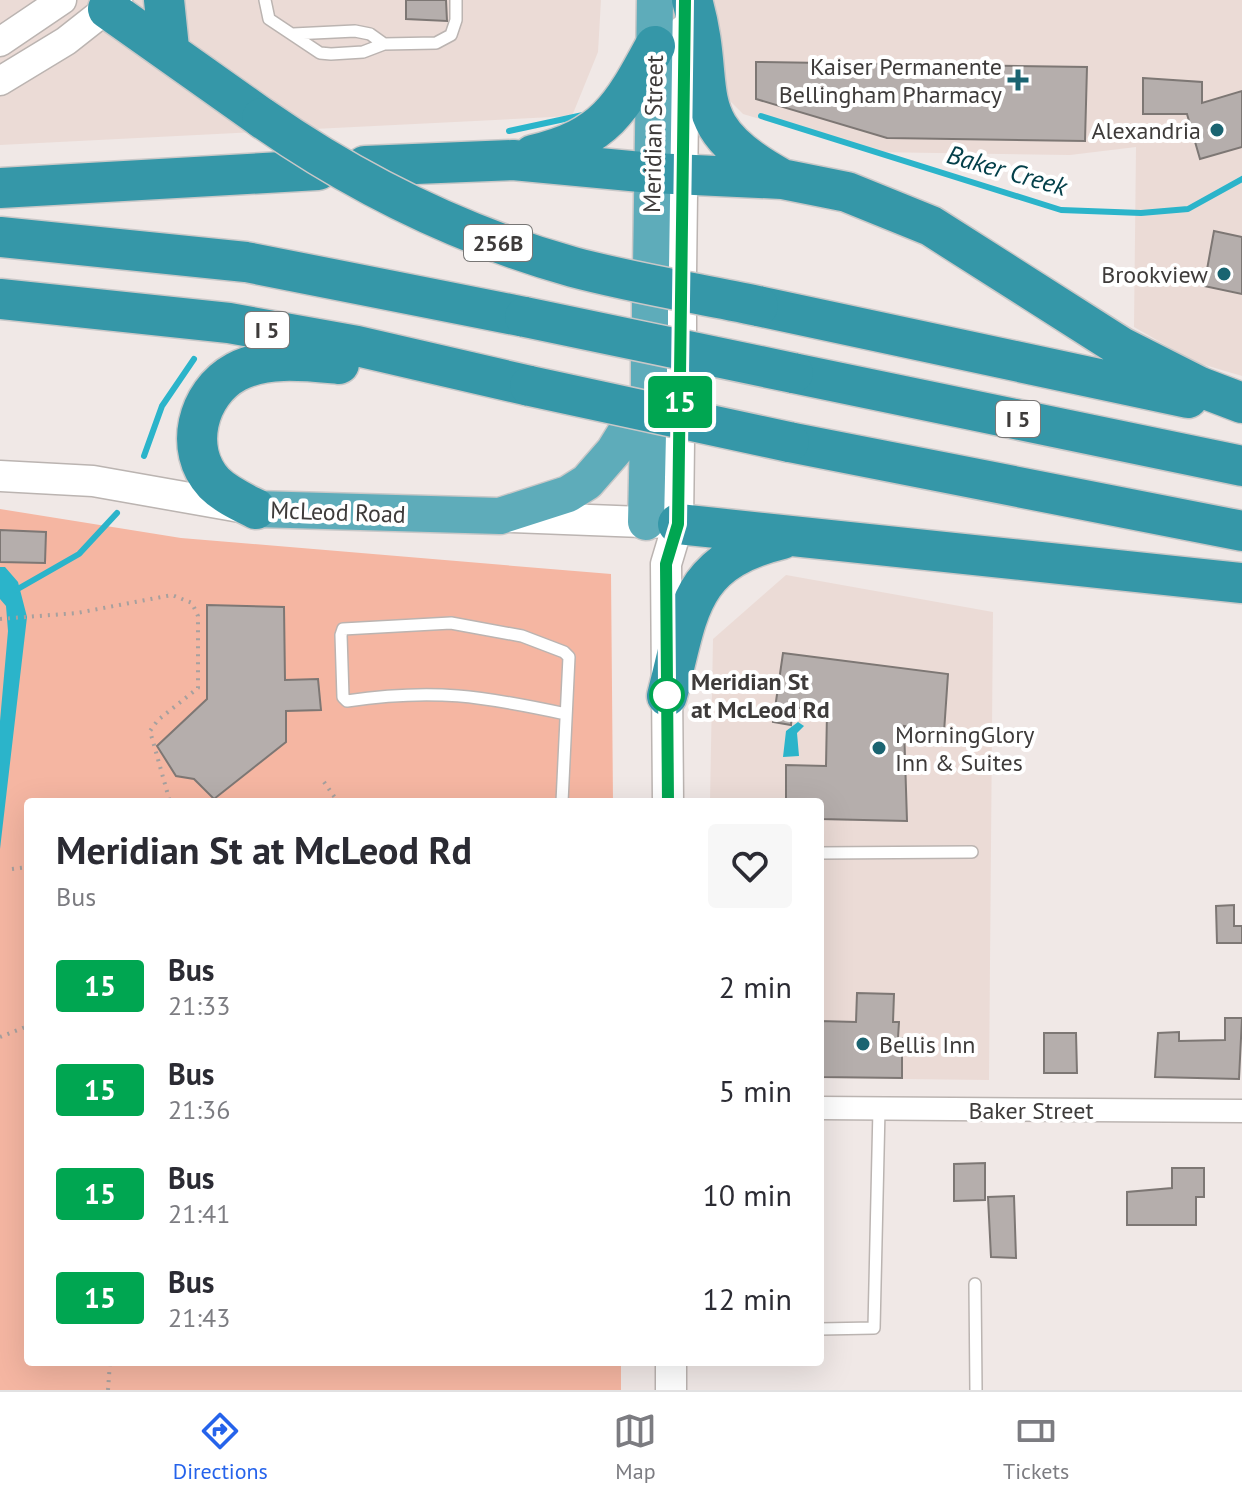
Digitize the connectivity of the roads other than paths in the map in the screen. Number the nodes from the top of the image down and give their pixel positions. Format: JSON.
{"nodes":[{"id":1,"x":61,"y":0,"type":"edge"},
{"id":2,"x":164,"y":0,"type":"edge"},
{"id":3,"x":265,"y":0,"type":"edge"},
{"id":4,"x":456,"y":0,"type":"edge"},
{"id":5,"x":655,"y":0,"type":"edge"},
{"id":6,"x":685,"y":0,"type":"edge"},
{"id":7,"x":692,"y":0,"type":"edge"},
{"id":8,"x":102,"y":9,"type":"edge"},
{"id":9,"x":292,"y":34,"type":"junction"},
{"id":10,"x":0,"y":42,"type":"edge"},
{"id":11,"x":384,"y":44,"type":"junction"},
{"id":12,"x":655,"y":46,"type":"junction"},
{"id":13,"x":169,"y":48,"type":"junction"},
{"id":14,"x":0,"y":81,"type":"edge"},
{"id":15,"x":513,"y":160,"type":"junction"},
{"id":16,"x":365,"y":166,"type":"dead end"},
{"id":17,"x":318,"y":170,"type":"dead end"},
{"id":18,"x":668,"y":173,"type":"junction"},
{"id":19,"x":782,"y":179,"type":"junction"},
{"id":20,"x":0,"y":188,"type":"edge"},
{"id":21,"x":0,"y":237,"type":"edge"},
{"id":22,"x":0,"y":299,"type":"edge"},
{"id":23,"x":663,"y":336,"type":"dead end"},
{"id":24,"x":530,"y":386,"type":"junction"},
{"id":25,"x":1242,"y":403,"type":"edge"},
{"id":26,"x":1242,"y":410,"type":"edge"},
{"id":27,"x":1242,"y":466,"type":"edge"},
{"id":28,"x":0,"y":476,"type":"edge"},
{"id":29,"x":256,"y":509,"type":"junction"},
{"id":30,"x":500,"y":516,"type":"junction"},
{"id":31,"x":662,"y":523,"type":"junction"},
{"id":32,"x":1242,"y":531,"type":"edge"},
{"id":33,"x":797,"y":535,"type":"junction"},
{"id":34,"x":1242,"y":583,"type":"edge"},
{"id":35,"x":667,"y":696,"type":"junction"},
{"id":36,"x":566,"y":714,"type":"junction"},
{"id":37,"x":562,"y":798,"type":"edge"},
{"id":38,"x":668,"y":798,"type":"edge"},
{"id":39,"x":972,"y":852,"type":"dead end"},
{"id":40,"x":824,"y":853,"type":"edge"},
{"id":41,"x":824,"y":1108,"type":"edge"},
{"id":42,"x":879,"y":1109,"type":"junction"},
{"id":43,"x":1242,"y":1111,"type":"edge"},
{"id":44,"x":975,"y":1284,"type":"dead end"},
{"id":45,"x":824,"y":1329,"type":"edge"},
{"id":46,"x":671,"y":1366,"type":"edge"},
{"id":47,"x":671,"y":1390,"type":"edge"},
{"id":48,"x":976,"y":1390,"type":"edge"}],
"edges":[{"from":1,"to":8,"type":"street"},
{"from":1,"to":10,"type":"street"},
{"from":2,"to":13,"type":"highway"},
{"from":3,"to":9,"type":"lane"},
{"from":4,"to":11,"type":"lane"},
{"from":5,"to":12,"type":"highway","name":"Meridian Street"},
{"from":6,"to":18,"type":"main road","name":"Meridian Street"},
{"from":7,"to":19,"type":"highway"},
{"from":8,"to":13,"type":"highway","number":"256B"},
{"from":8,"to":14,"type":"street"},
{"from":9,"to":11,"type":"lane"},
{"from":9,"to":11,"type":"lane"},
{"from":12,"to":15,"type":"highway"},
{"from":12,"to":18,"type":"highway","name":"Meridian Street"},
{"from":13,"to":26,"type":"highway","number":"256B","bridge":true},
{"from":15,"to":16,"type":"highway"},
{"from":15,"to":18,"type":"highway"},
{"from":17,"to":20,"type":"highway"},
{"from":18,"to":19,"type":"highway"},
{"from":18,"to":23,"type":"highway","name":"Meridian Street"},
{"from":19,"to":25,"type":"highway"},
{"from":21,"to":27,"type":"highway","number":"I 5","bridge":true},
{"from":22,"to":24,"type":"highway","number":"I 5"},
{"from":24,"to":29,"type":"highway"},
{"from":24,"to":32,"type":"highway","number":"I 5","bridge":true},
{"from":28,"to":29,"type":"main road","name":"McLeod Road"},
{"from":29,"to":30,"type":"highway","name":"McLeod Road"},
{"from":30,"to":31,"type":"main road","name":"McLeod Road"},
{"from":30,"to":31,"type":"highway"},
{"from":31,"to":33,"type":"highway"},
{"from":31,"to":35,"type":"main road"},
{"from":33,"to":34,"type":"highway"},
{"from":33,"to":35,"type":"highway"},
{"from":35,"to":38,"type":"main road"},
{"from":36,"to":36,"type":"lane"},
{"from":36,"to":37,"type":"lane"},
{"from":39,"to":40,"type":"lane"},
{"from":41,"to":42,"type":"street","name":"Baker Street"},
{"from":42,"to":43,"type":"street","name":"Baker Street"},
{"from":42,"to":45,"type":"lane"},
{"from":44,"to":48,"type":"lane"},
{"from":46,"to":47,"type":"main road"}]}
